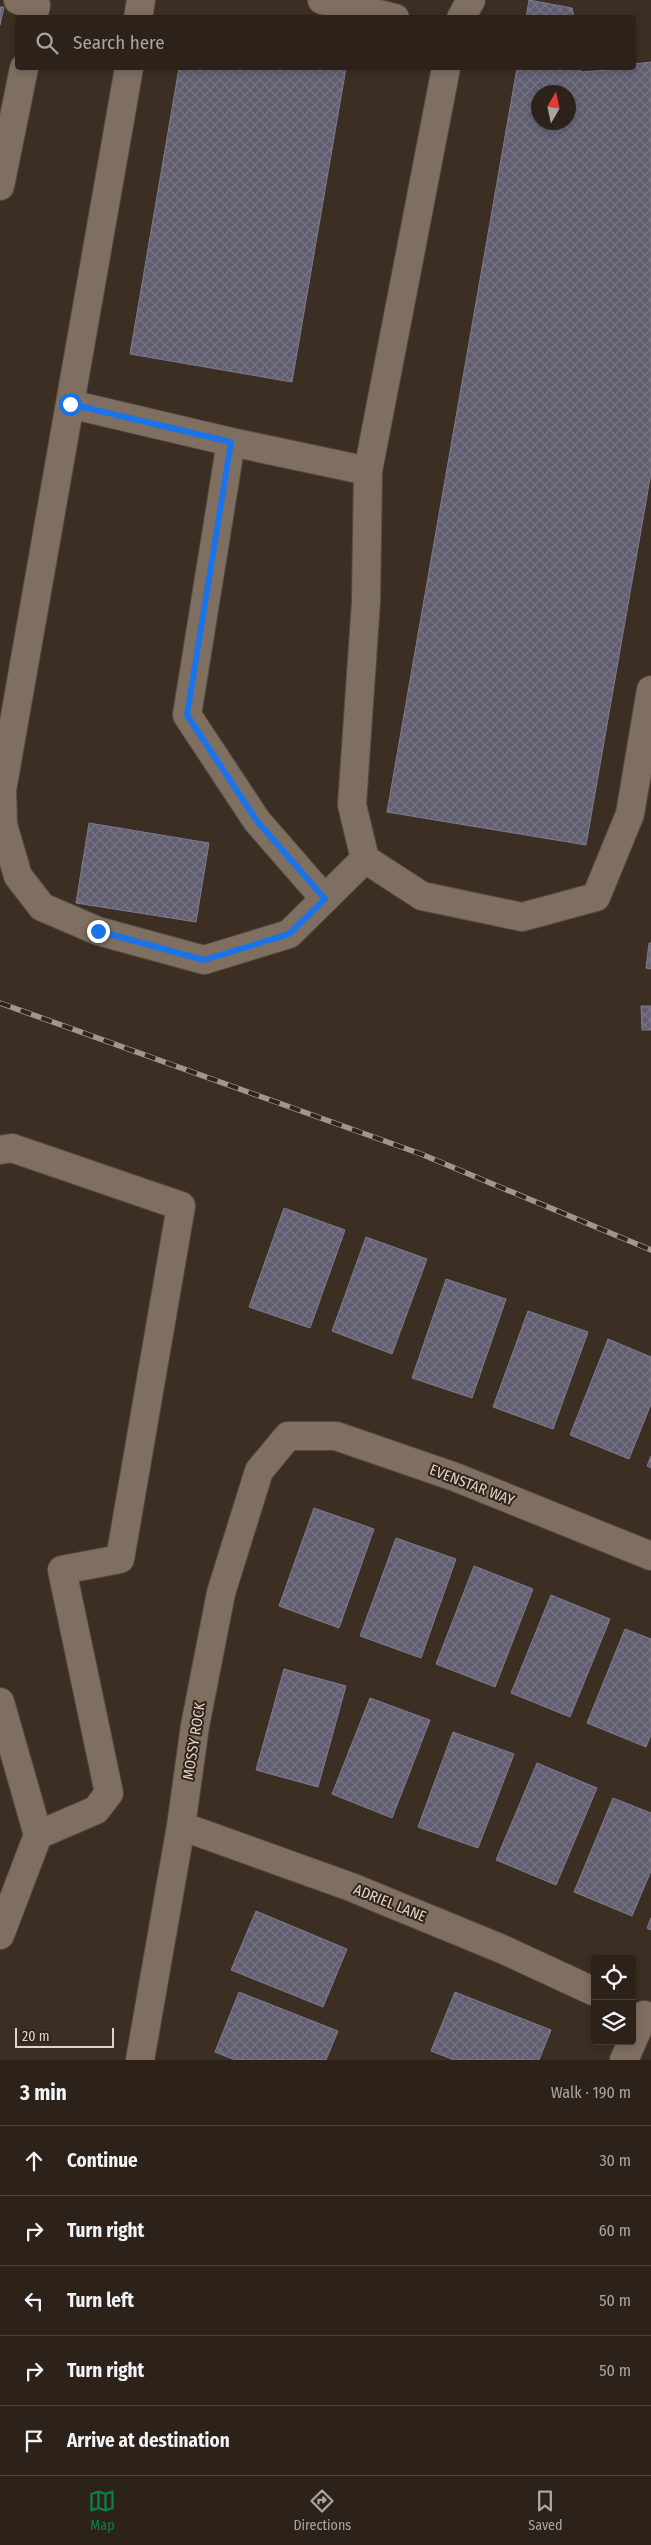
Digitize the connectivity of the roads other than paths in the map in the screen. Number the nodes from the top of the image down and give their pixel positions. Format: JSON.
{"nodes":[{"id":1,"x":18,"y":0,"type":"edge"},
{"id":2,"x":141,"y":0,"type":"edge"},
{"id":3,"x":322,"y":0,"type":"edge"},
{"id":4,"x":471,"y":0,"type":"edge"},
{"id":5,"x":34,"y":15,"type":"edge"},
{"id":6,"x":138,"y":15,"type":"edge"},
{"id":7,"x":383,"y":15,"type":"edge"},
{"id":8,"x":463,"y":15,"type":"edge"},
{"id":9,"x":15,"y":68,"type":"edge"},
{"id":10,"x":129,"y":70,"type":"edge"},
{"id":11,"x":446,"y":70,"type":"edge"},
{"id":12,"x":0,"y":186,"type":"edge"},
{"id":13,"x":70,"y":404,"type":"junction"},
{"id":14,"x":231,"y":442,"type":"junction"},
{"id":15,"x":368,"y":471,"type":"junction"},
{"id":16,"x":651,"y":690,"type":"edge"},
{"id":17,"x":365,"y":859,"type":"junction"},
{"id":18,"x":325,"y":899,"type":"junction"},
{"id":19,"x":0,"y":1150,"type":"edge"},
{"id":20,"x":288,"y":1436,"type":"joint"},
{"id":21,"x":651,"y":1556,"type":"edge"},
{"id":22,"x":0,"y":1702,"type":"edge"},
{"id":23,"x":181,"y":1826,"type":"junction"},
{"id":24,"x":38,"y":1835,"type":"junction"},
{"id":25,"x":0,"y":1935,"type":"edge"},
{"id":26,"x":591,"y":1990,"type":"edge"},
{"id":27,"x":642,"y":2014,"type":"edge"},
{"id":28,"x":140,"y":2060,"type":"edge"},
{"id":29,"x":624,"y":2060,"type":"edge"}],
"edges":[{"from":1,"to":5,"type":"street"},
{"from":2,"to":6,"type":"street"},
{"from":3,"to":7,"type":"street"},
{"from":4,"to":8,"type":"street"},
{"from":9,"to":12,"type":"street"},
{"from":10,"to":13,"type":"street"},
{"from":11,"to":15,"type":"street"},
{"from":13,"to":14,"type":"street"},
{"from":13,"to":18,"type":"street"},
{"from":14,"to":15,"type":"street"},
{"from":14,"to":18,"type":"street"},
{"from":15,"to":17,"type":"street"},
{"from":16,"to":17,"type":"street"},
{"from":17,"to":18,"type":"street"},
{"from":19,"to":24,"type":"street"},
{"from":20,"to":21,"type":"street","name":"EVENSTAR WAY"},
{"from":20,"to":23,"type":"street","name":"MOSSY ROCK"},
{"from":22,"to":24,"type":"street"},
{"from":23,"to":26,"type":"street","name":"ADRIEL LANE"},
{"from":23,"to":28,"type":"street","name":"MOSSY ROCK"},
{"from":24,"to":25,"type":"street"},
{"from":27,"to":29,"type":"street"}]}
